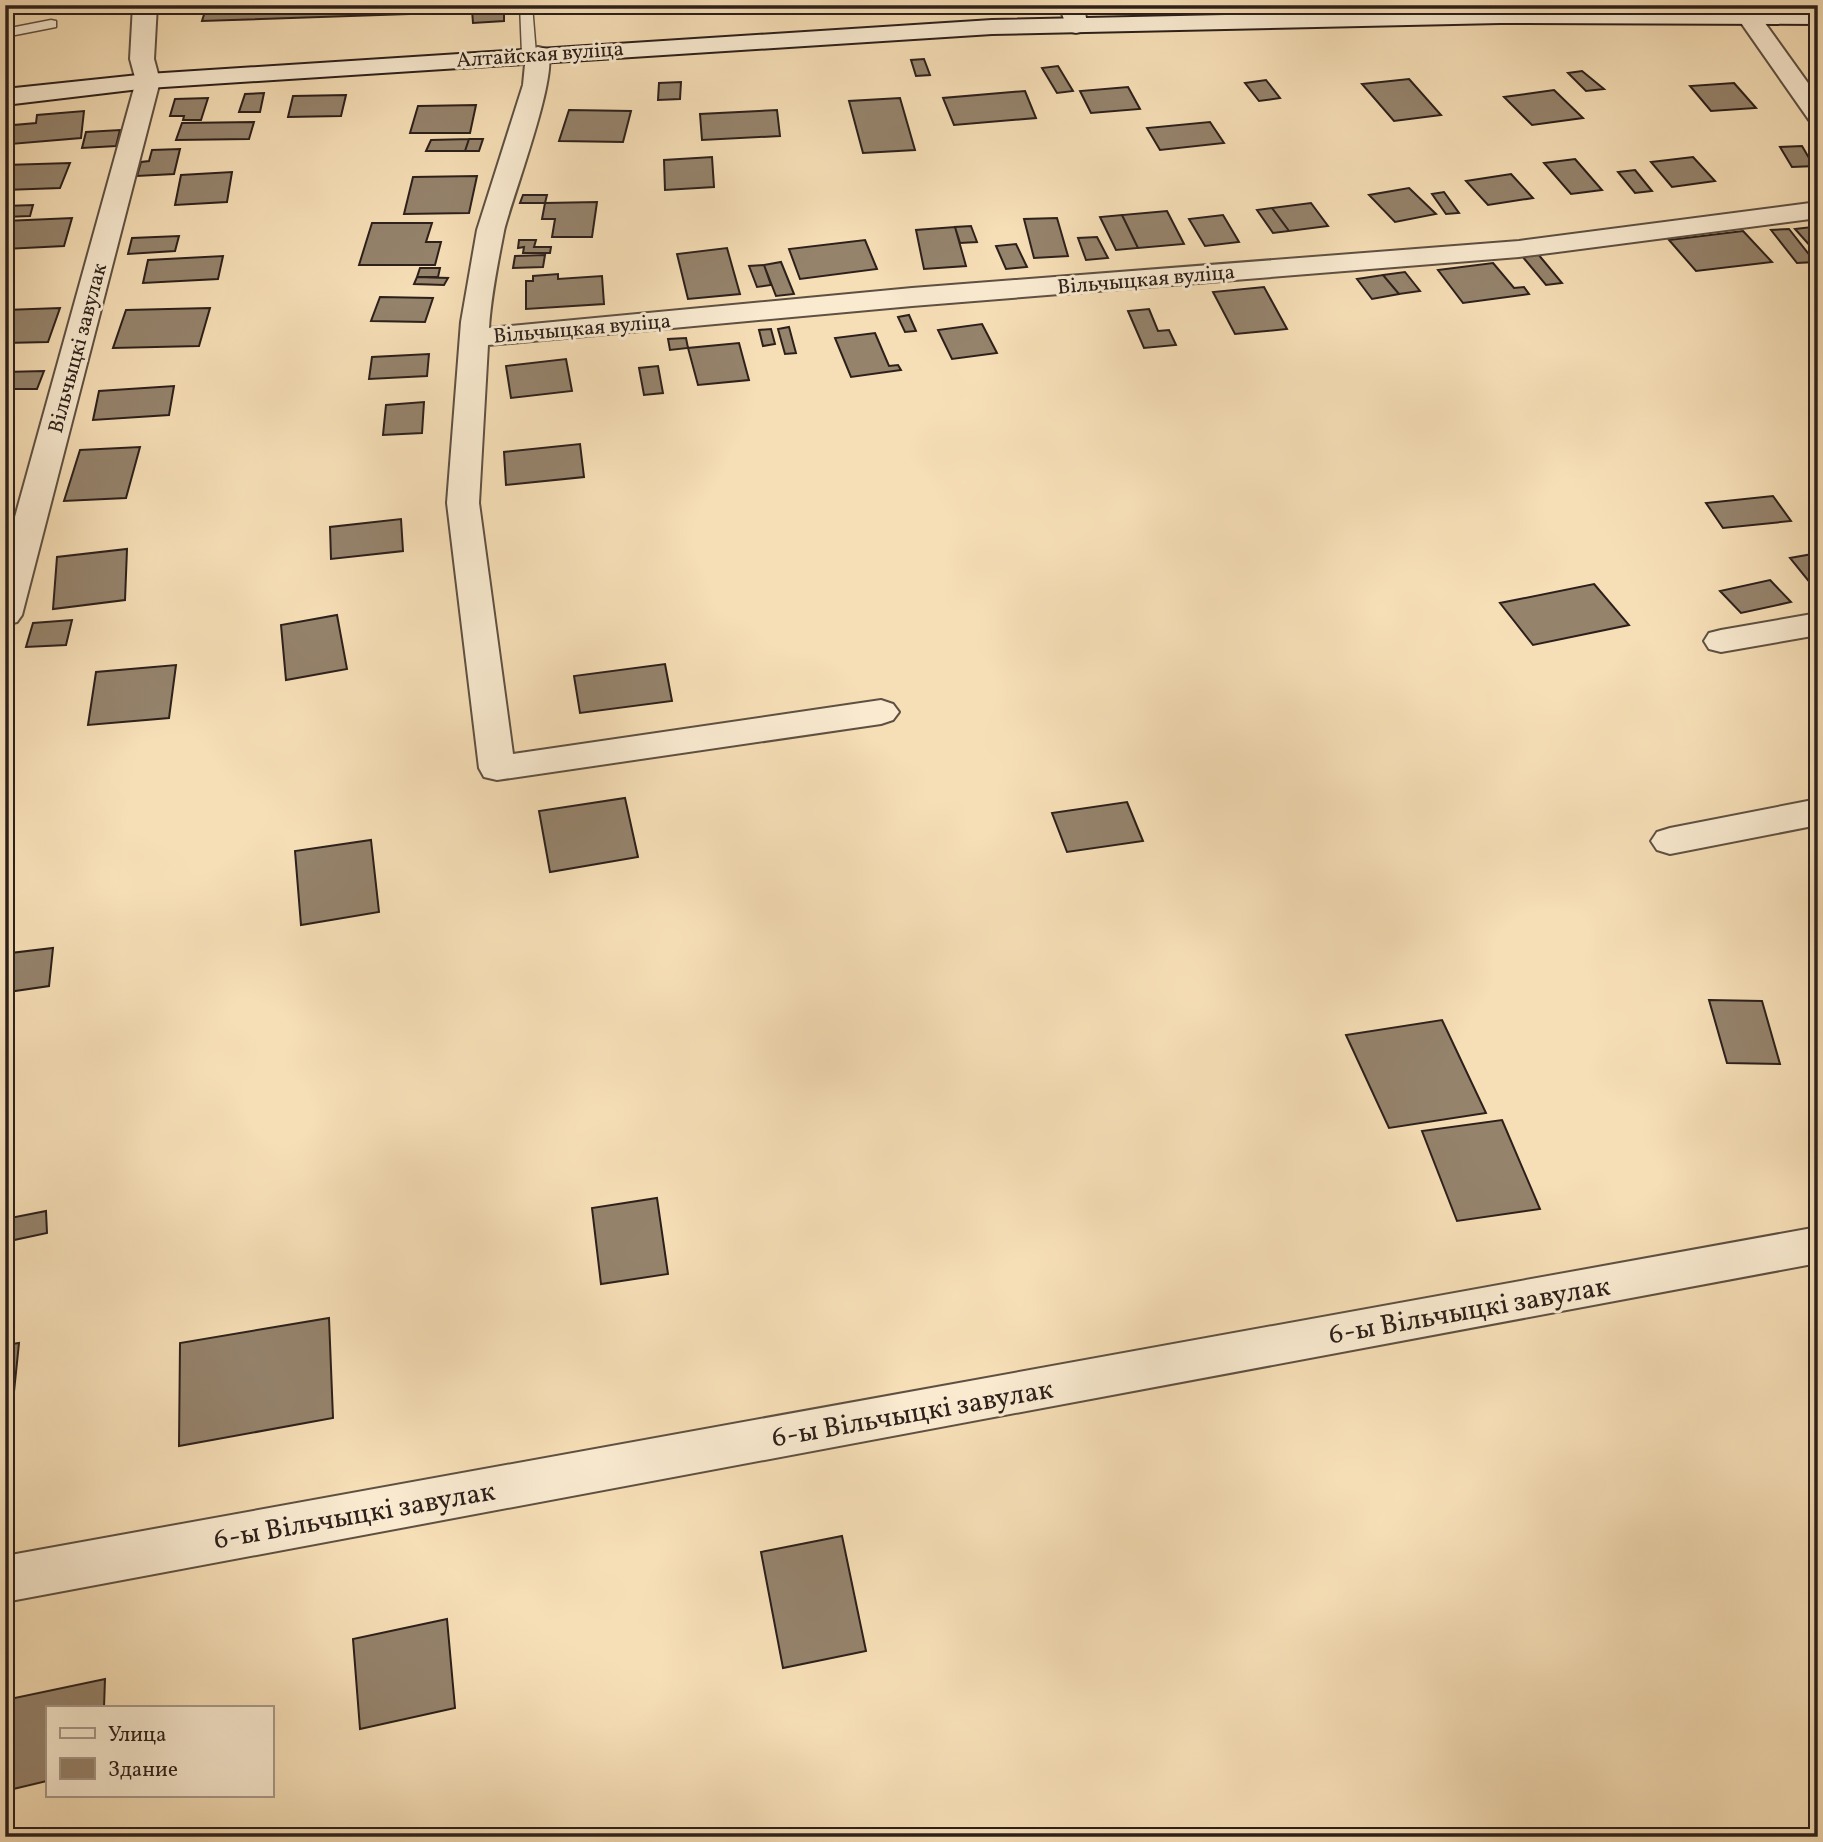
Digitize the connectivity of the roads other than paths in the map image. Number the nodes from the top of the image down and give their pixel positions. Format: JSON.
{"nodes":[{"id":1,"x":145,"y":5,"type":"edge"},
{"id":2,"x":526,"y":5,"type":"edge"},
{"id":3,"x":1745,"y":11,"type":"edge"},
{"id":4,"x":1414,"y":12,"type":"edge"},
{"id":5,"x":1318,"y":13,"type":"edge"},
{"id":6,"x":1074,"y":16,"type":"edge"},
{"id":7,"x":1818,"y":17,"type":"edge"},
{"id":8,"x":51,"y":24,"type":"dead end"},
{"id":9,"x":5,"y":33,"type":"edge"},
{"id":10,"x":534,"y":54,"type":"junction"},
{"id":11,"x":148,"y":81,"type":"junction"},
{"id":12,"x":5,"y":97,"type":"edge"},
{"id":13,"x":1818,"y":115,"type":"edge"},
{"id":14,"x":1818,"y":210,"type":"edge"},
{"id":15,"x":474,"y":338,"type":"junction"},
{"id":16,"x":5,"y":615,"type":"edge"},
{"id":17,"x":1818,"y":624,"type":"edge"},
{"id":18,"x":1721,"y":641,"type":"dead end"},
{"id":19,"x":881,"y":712,"type":"dead end"},
{"id":20,"x":1818,"y":811,"type":"edge"},
{"id":21,"x":1670,"y":841,"type":"dead end"},
{"id":22,"x":1818,"y":1245,"type":"edge"},
{"id":23,"x":5,"y":1578,"type":"edge"}],
"edges":[{"from":1,"to":11,"type":"street"},
{"from":2,"to":10,"type":"lane"},
{"from":3,"to":4,"type":"street","name":"Алтайская вуліца"},
{"from":3,"to":7,"type":"street","name":"Алтайская вуліца"},
{"from":3,"to":13,"type":"street"},
{"from":4,"to":5,"type":"street","name":"Алтайская вуліца"},
{"from":5,"to":6,"type":"street","name":"Алтайская вуліца"},
{"from":6,"to":10,"type":"street","name":"Алтайская вуліца"},
{"from":8,"to":9,"type":"lane"},
{"from":10,"to":11,"type":"street","name":"Алтайская вуліца"},
{"from":10,"to":15,"type":"street","name":"Вільчыцкая вуліца"},
{"from":11,"to":12,"type":"street","name":"Алтайская вуліца"},
{"from":11,"to":16,"type":"street","name":"Вільчыцкі завулак"},
{"from":14,"to":15,"type":"street","name":"Вільчыцкая вуліца"},
{"from":15,"to":19,"type":"street","name":"Вільчыцкая вуліца"},
{"from":17,"to":18,"type":"street"},
{"from":20,"to":21,"type":"street"},
{"from":22,"to":23,"type":"street","name":"6-ы Вільчыцкі завулак"}]}
